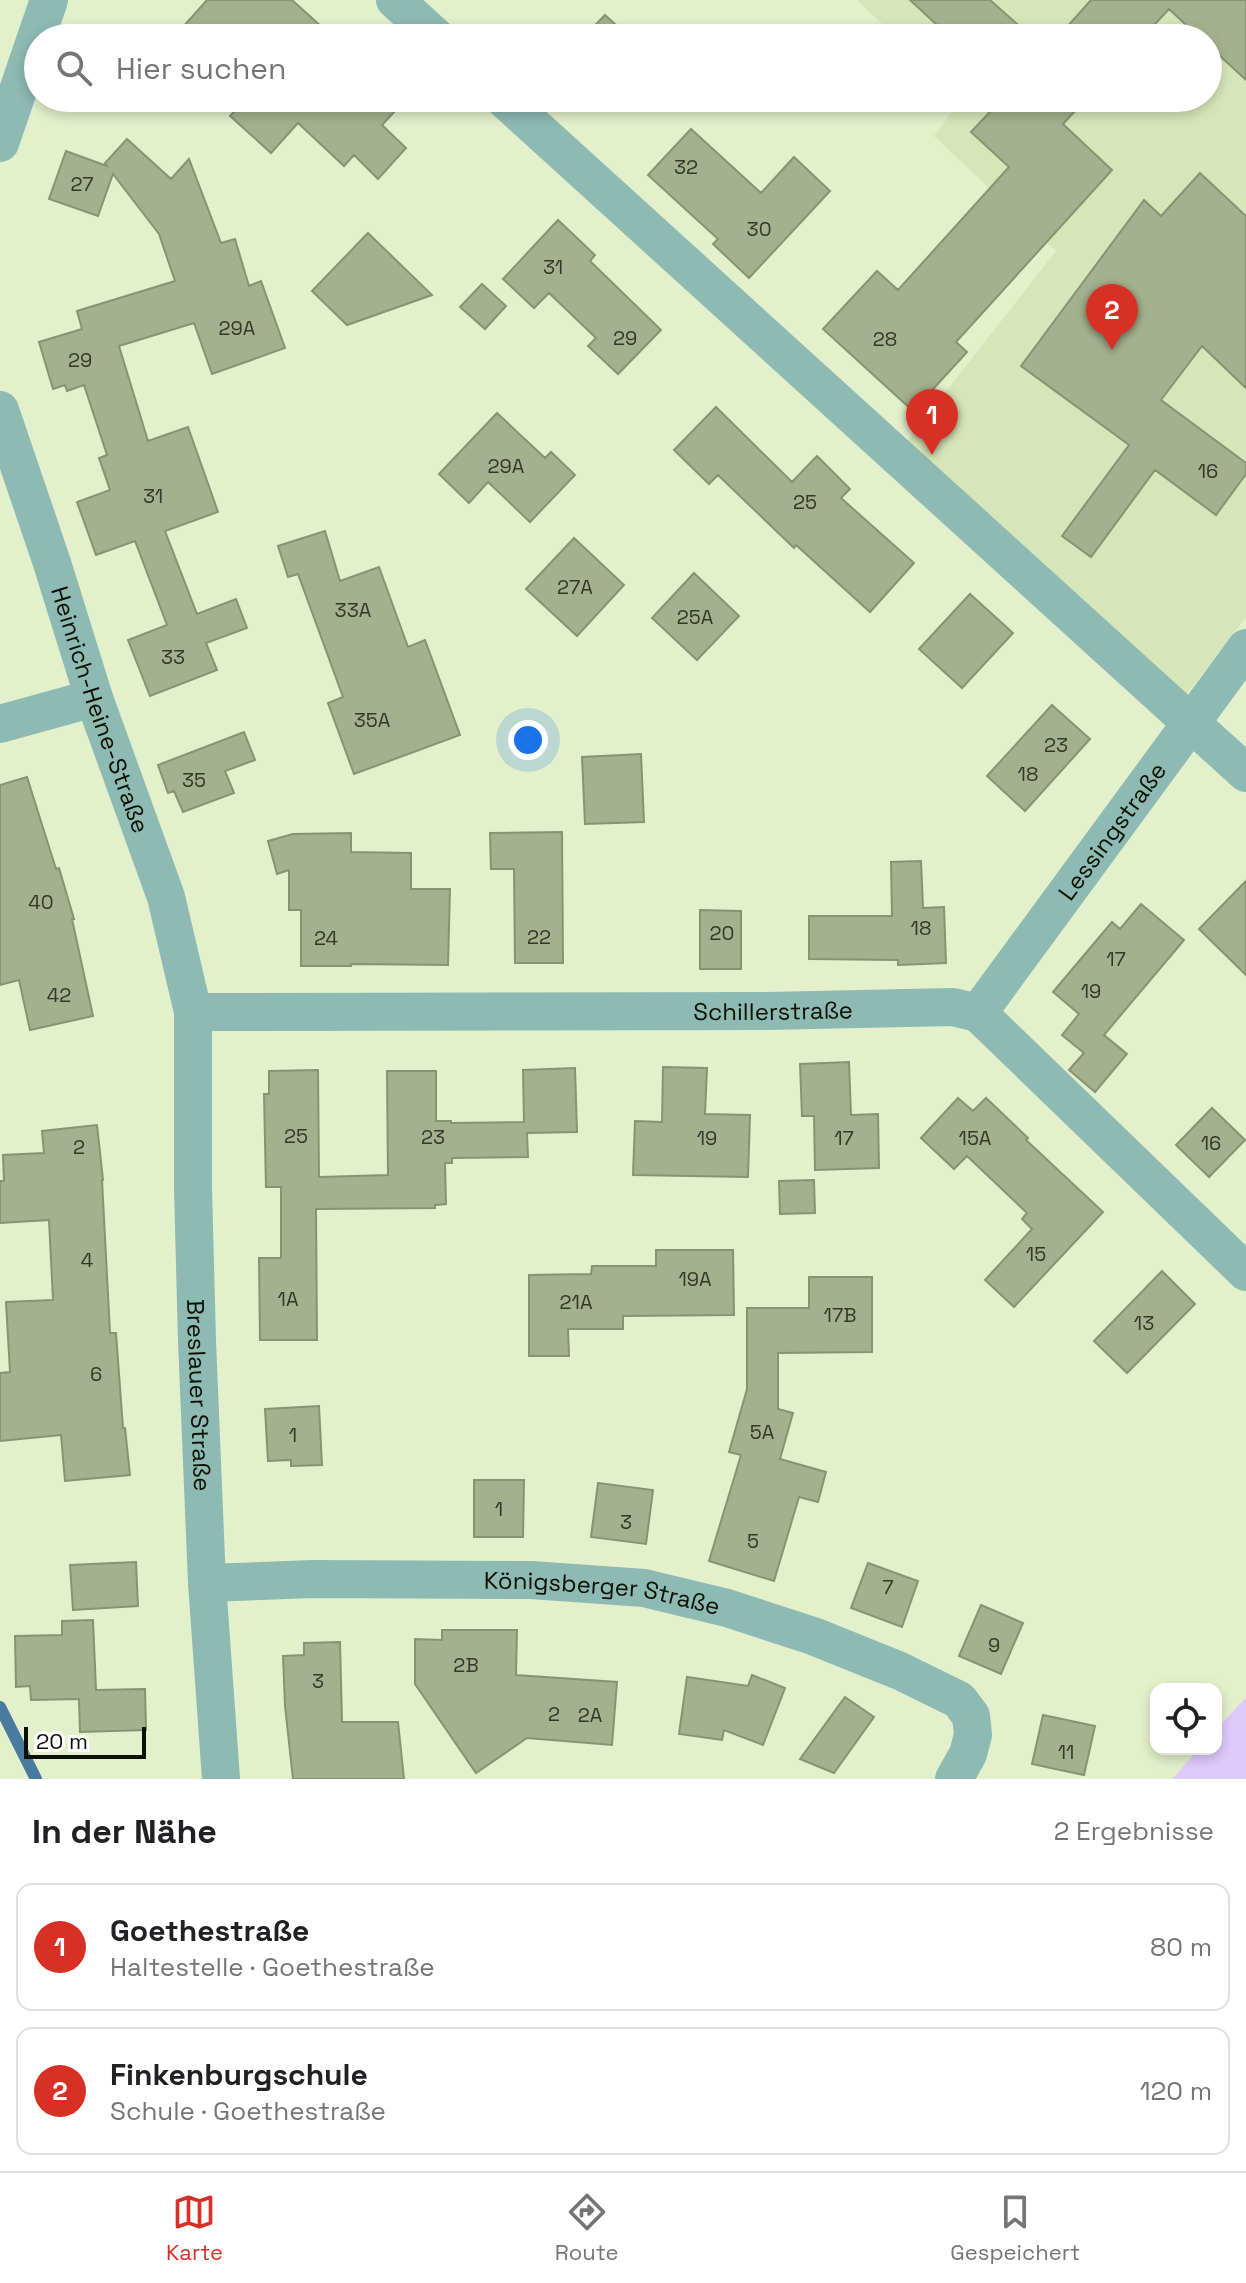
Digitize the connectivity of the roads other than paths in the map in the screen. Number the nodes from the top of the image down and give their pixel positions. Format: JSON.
{"nodes":[{"id":1,"x":49,"y":0,"type":"edge"},
{"id":2,"x":41,"y":24,"type":"edge"},
{"id":3,"x":24,"y":73,"type":"edge"},
{"id":4,"x":518,"y":112,"type":"edge"},
{"id":5,"x":0,"y":143,"type":"edge"},
{"id":6,"x":0,"y":410,"type":"edge"},
{"id":7,"x":1246,"y":648,"type":"edge"},
{"id":8,"x":94,"y":698,"type":"junction"},
{"id":9,"x":0,"y":724,"type":"edge"},
{"id":10,"x":1191,"y":724,"type":"junction"},
{"id":11,"x":1246,"y":773,"type":"edge"},
{"id":12,"x":193,"y":1012,"type":"junction"},
{"id":13,"x":978,"y":1013,"type":"junction"},
{"id":14,"x":1246,"y":1272,"type":"edge"},
{"id":15,"x":207,"y":1583,"type":"junction"},
{"id":16,"x":221,"y":1779,"type":"edge"},
{"id":17,"x":954,"y":1779,"type":"edge"}],
"edges":[{"from":1,"to":2,"type":"street"},
{"from":3,"to":5,"type":"street"},
{"from":4,"to":10,"type":"street"},
{"from":6,"to":8,"type":"street","name":"Heinrich-Heine-Straße"},
{"from":7,"to":10,"type":"street","name":"Lessingstraße"},
{"from":8,"to":9,"type":"street"},
{"from":8,"to":12,"type":"street","name":"Heinrich-Heine-Straße"},
{"from":10,"to":11,"type":"street"},
{"from":10,"to":13,"type":"street","name":"Lessingstraße"},
{"from":12,"to":13,"type":"street","name":"Schillerstraße"},
{"from":12,"to":15,"type":"street","name":"Breslauer Straße"},
{"from":13,"to":14,"type":"street"},
{"from":15,"to":16,"type":"street","name":"Breslauer Straße"},
{"from":15,"to":17,"type":"street","name":"Königsberger Straße"}]}
